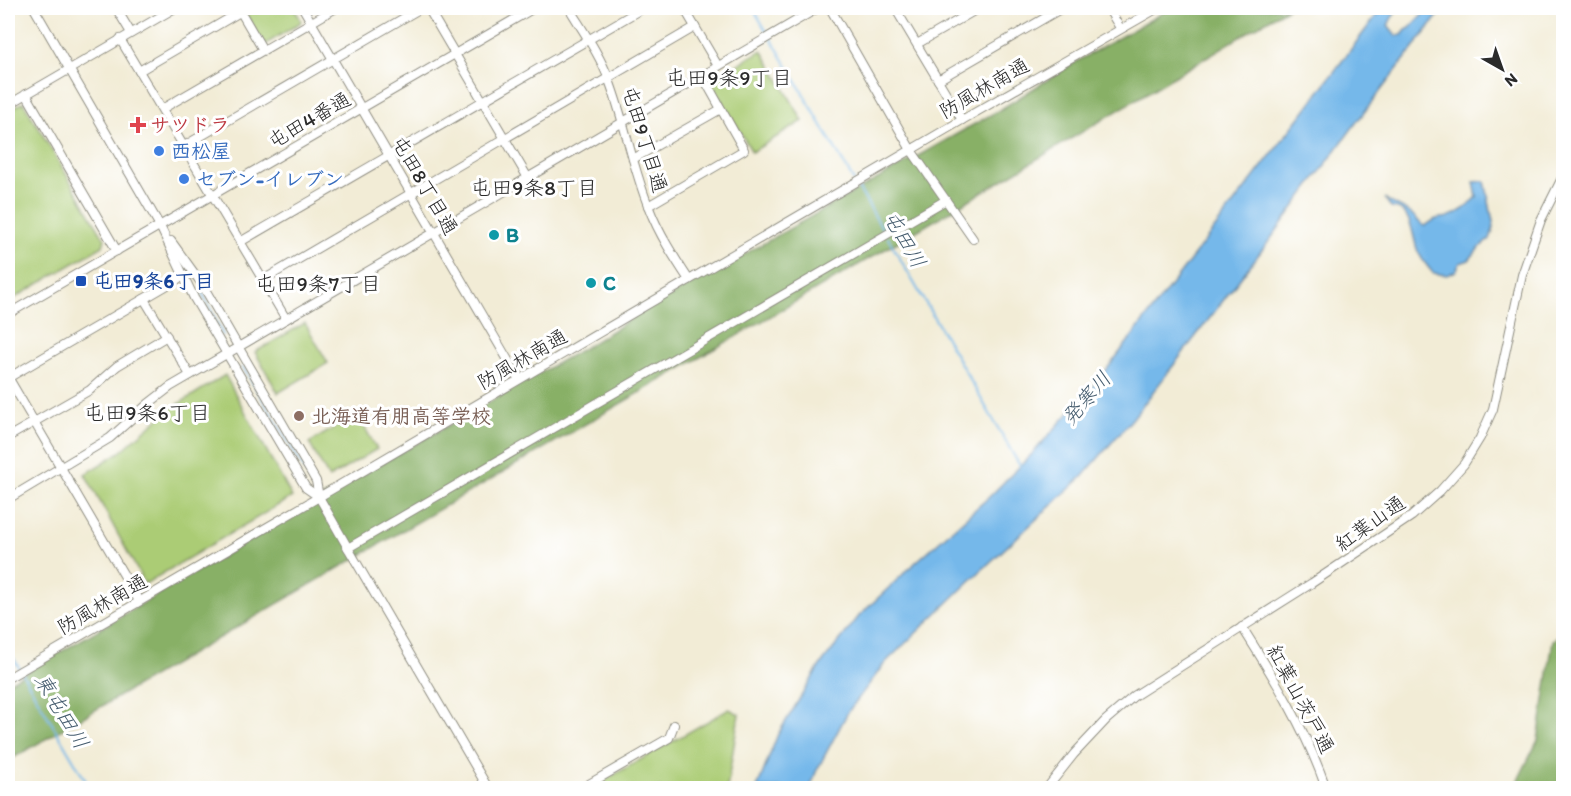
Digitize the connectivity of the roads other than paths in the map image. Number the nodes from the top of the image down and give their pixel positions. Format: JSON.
{"nodes":[{"id":1,"x":34,"y":8,"type":"edge"},
{"id":2,"x":116,"y":8,"type":"edge"},
{"id":3,"x":173,"y":8,"type":"edge"},
{"id":4,"x":303,"y":8,"type":"edge"},
{"id":5,"x":336,"y":8,"type":"edge"},
{"id":6,"x":421,"y":8,"type":"edge"},
{"id":7,"x":428,"y":8,"type":"edge"},
{"id":8,"x":534,"y":8,"type":"edge"},
{"id":9,"x":569,"y":8,"type":"edge"},
{"id":10,"x":643,"y":8,"type":"edge"},
{"id":11,"x":684,"y":8,"type":"edge"},
{"id":12,"x":818,"y":8,"type":"edge"},
{"id":13,"x":830,"y":8,"type":"edge"},
{"id":14,"x":895,"y":8,"type":"edge"},
{"id":15,"x":979,"y":8,"type":"edge"},
{"id":16,"x":1062,"y":8,"type":"edge"},
{"id":17,"x":1108,"y":8,"type":"edge"},
{"id":18,"x":1158,"y":8,"type":"edge"},
{"id":19,"x":239,"y":10,"type":"edge"},
{"id":20,"x":311,"y":22,"type":"junction"},
{"id":21,"x":695,"y":27,"type":"junction"},
{"id":22,"x":1120,"y":28,"type":"junction"},
{"id":23,"x":131,"y":33,"type":"junction"},
{"id":24,"x":120,"y":39,"type":"junction"},
{"id":25,"x":588,"y":39,"type":"junction"},
{"id":26,"x":917,"y":44,"type":"junction"},
{"id":27,"x":263,"y":50,"type":"junction"},
{"id":28,"x":455,"y":53,"type":"junction"},
{"id":29,"x":333,"y":59,"type":"junction"},
{"id":30,"x":718,"y":66,"type":"junction"},
{"id":31,"x":69,"y":70,"type":"junction"},
{"id":32,"x":139,"y":71,"type":"junction"},
{"id":33,"x":702,"y":75,"type":"junction"},
{"id":34,"x":609,"y":77,"type":"junction"},
{"id":35,"x":938,"y":80,"type":"junction"},
{"id":36,"x":26,"y":94,"type":"junction"},
{"id":37,"x":482,"y":100,"type":"junction"},
{"id":38,"x":8,"y":105,"type":"edge"},
{"id":39,"x":361,"y":108,"type":"junction"},
{"id":40,"x":162,"y":109,"type":"junction"},
{"id":41,"x":721,"y":109,"type":"junction"},
{"id":42,"x":962,"y":120,"type":"junction"},
{"id":43,"x":624,"y":121,"type":"junction"},
{"id":44,"x":505,"y":138,"type":"junction"},
{"id":45,"x":184,"y":146,"type":"junction"},
{"id":46,"x":911,"y":150,"type":"junction"},
{"id":47,"x":389,"y":155,"type":"junction"},
{"id":48,"x":633,"y":159,"type":"junction"},
{"id":49,"x":1563,"y":174,"type":"edge"},
{"id":50,"x":528,"y":178,"type":"junction"},
{"id":51,"x":411,"y":193,"type":"junction"},
{"id":52,"x":213,"y":195,"type":"junction"},
{"id":53,"x":945,"y":200,"type":"junction"},
{"id":54,"x":648,"y":206,"type":"junction"},
{"id":55,"x":160,"y":226,"type":"junction"},
{"id":56,"x":434,"y":233,"type":"junction"},
{"id":57,"x":973,"y":239,"type":"dead end"},
{"id":58,"x":240,"y":242,"type":"junction"},
{"id":59,"x":117,"y":250,"type":"junction"},
{"id":60,"x":183,"y":276,"type":"junction"},
{"id":61,"x":263,"y":280,"type":"junction"},
{"id":62,"x":688,"y":280,"type":"junction"},
{"id":63,"x":144,"y":299,"type":"junction"},
{"id":64,"x":8,"y":314,"type":"edge"},
{"id":65,"x":286,"y":319,"type":"junction"},
{"id":66,"x":167,"y":336,"type":"junction"},
{"id":67,"x":238,"y":347,"type":"junction"},
{"id":68,"x":226,"y":354,"type":"junction"},
{"id":69,"x":190,"y":375,"type":"junction"},
{"id":70,"x":8,"y":377,"type":"edge"},
{"id":71,"x":519,"y":379,"type":"junction"},
{"id":72,"x":34,"y":422,"type":"junction"},
{"id":73,"x":8,"y":437,"type":"edge"},
{"id":74,"x":60,"y":468,"type":"junction"},
{"id":75,"x":319,"y":497,"type":"junction"},
{"id":76,"x":8,"y":499,"type":"edge"},
{"id":77,"x":348,"y":548,"type":"junction"},
{"id":78,"x":139,"y":601,"type":"junction"},
{"id":79,"x":1242,"y":627,"type":"junction"},
{"id":80,"x":10,"y":677,"type":"edge"},
{"id":81,"x":674,"y":725,"type":"dead end"},
{"id":82,"x":488,"y":789,"type":"edge"},
{"id":83,"x":582,"y":789,"type":"edge"},
{"id":84,"x":1047,"y":789,"type":"edge"},
{"id":85,"x":1326,"y":789,"type":"edge"}],
"edges":[{"from":1,"to":31,"type":"street"},
{"from":2,"to":23,"type":"street"},
{"from":3,"to":23,"type":"street"},
{"from":4,"to":20,"type":"street","name":"屯田8丁目通"},
{"from":5,"to":20,"type":"street"},
{"from":6,"to":29,"type":"street"},
{"from":7,"to":28,"type":"street"},
{"from":8,"to":28,"type":"street","name":"屯田4番通"},
{"from":9,"to":25,"type":"street","name":"屯田9丁目通"},
{"from":10,"to":25,"type":"street"},
{"from":11,"to":21,"type":"street"},
{"from":12,"to":30,"type":"street"},
{"from":13,"to":46,"type":"street"},
{"from":14,"to":26,"type":"street"},
{"from":15,"to":26,"type":"street"},
{"from":16,"to":35,"type":"street"},
{"from":17,"to":22,"type":"street"},
{"from":18,"to":22,"type":"street","name":"防風林南通"},
{"from":19,"to":27,"type":"street"},
{"from":19,"to":32,"type":"street"},
{"from":20,"to":27,"type":"street"},
{"from":20,"to":29,"type":"street","name":"屯田8丁目通"},
{"from":21,"to":30,"type":"street"},
{"from":21,"to":34,"type":"street"},
{"from":22,"to":42,"type":"street","name":"防風林南通"},
{"from":23,"to":24,"type":"street"},
{"from":24,"to":31,"type":"street"},
{"from":24,"to":32,"type":"street"},
{"from":25,"to":34,"type":"street","name":"屯田9丁目通"},
{"from":25,"to":37,"type":"street"},
{"from":26,"to":35,"type":"street"},
{"from":27,"to":40,"type":"street"},
{"from":28,"to":37,"type":"street"},
{"from":28,"to":39,"type":"street","name":"屯田4番通"},
{"from":29,"to":39,"type":"street","name":"屯田8丁目通"},
{"from":29,"to":45,"type":"street"},
{"from":30,"to":33,"type":"street"},
{"from":31,"to":36,"type":"street"},
{"from":31,"to":55,"type":"street"},
{"from":32,"to":40,"type":"street"},
{"from":33,"to":41,"type":"street"},
{"from":33,"to":43,"type":"street"},
{"from":34,"to":43,"type":"street","name":"屯田9丁目通"},
{"from":34,"to":44,"type":"street"},
{"from":35,"to":42,"type":"street"},
{"from":36,"to":38,"type":"street"},
{"from":36,"to":59,"type":"street"},
{"from":37,"to":44,"type":"street"},
{"from":37,"to":47,"type":"street"},
{"from":39,"to":47,"type":"street","name":"屯田8丁目通"},
{"from":39,"to":52,"type":"street","name":"屯田4番通"},
{"from":40,"to":45,"type":"street"},
{"from":41,"to":48,"type":"street"},
{"from":41,"to":54,"type":"street"},
{"from":42,"to":46,"type":"street","name":"防風林南通"},
{"from":43,"to":48,"type":"street","name":"屯田9丁目通"},
{"from":43,"to":50,"type":"street"},
{"from":44,"to":50,"type":"street"},
{"from":44,"to":51,"type":"street"},
{"from":45,"to":52,"type":"street"},
{"from":46,"to":53,"type":"street"},
{"from":46,"to":62,"type":"street","name":"防風林南通"},
{"from":47,"to":51,"type":"street","name":"屯田8丁目通"},
{"from":47,"to":58,"type":"street"},
{"from":48,"to":54,"type":"street","name":"屯田9丁目通"},
{"from":49,"to":79,"type":"street","name":"紅葉山通"},
{"from":50,"to":56,"type":"street"},
{"from":51,"to":56,"type":"street","name":"屯田8丁目通"},
{"from":51,"to":61,"type":"street"},
{"from":52,"to":55,"type":"street","name":"屯田4番通"},
{"from":52,"to":58,"type":"street"},
{"from":53,"to":57,"type":"street"},
{"from":53,"to":77,"type":"street"},
{"from":54,"to":62,"type":"street","name":"屯田9丁目通"},
{"from":55,"to":59,"type":"street","name":"屯田4番通"},
{"from":55,"to":60,"type":"street"},
{"from":55,"to":67,"type":"street"},
{"from":56,"to":65,"type":"street"},
{"from":56,"to":71,"type":"street","name":"屯田8丁目通"},
{"from":58,"to":61,"type":"street"},
{"from":59,"to":64,"type":"street","name":"屯田4番通"},
{"from":60,"to":63,"type":"street"},
{"from":60,"to":68,"type":"street"},
{"from":61,"to":65,"type":"street"},
{"from":62,"to":71,"type":"street","name":"防風林南通"},
{"from":63,"to":66,"type":"street"},
{"from":63,"to":70,"type":"street"},
{"from":65,"to":67,"type":"street"},
{"from":66,"to":69,"type":"street"},
{"from":66,"to":72,"type":"street"},
{"from":67,"to":68,"type":"street"},
{"from":67,"to":75,"type":"street"},
{"from":68,"to":69,"type":"street"},
{"from":68,"to":75,"type":"street"},
{"from":69,"to":74,"type":"street"},
{"from":70,"to":72,"type":"street"},
{"from":71,"to":75,"type":"street","name":"防風林南通"},
{"from":72,"to":73,"type":"street"},
{"from":72,"to":74,"type":"street"},
{"from":74,"to":76,"type":"street"},
{"from":74,"to":78,"type":"street"},
{"from":75,"to":77,"type":"street"},
{"from":75,"to":78,"type":"street","name":"防風林南通"},
{"from":77,"to":82,"type":"street"},
{"from":78,"to":80,"type":"street","name":"防風林南通"},
{"from":79,"to":84,"type":"street","name":"紅葉山通"},
{"from":79,"to":85,"type":"street","name":"紅葉山茨戸通"},
{"from":81,"to":83,"type":"street"}]}
